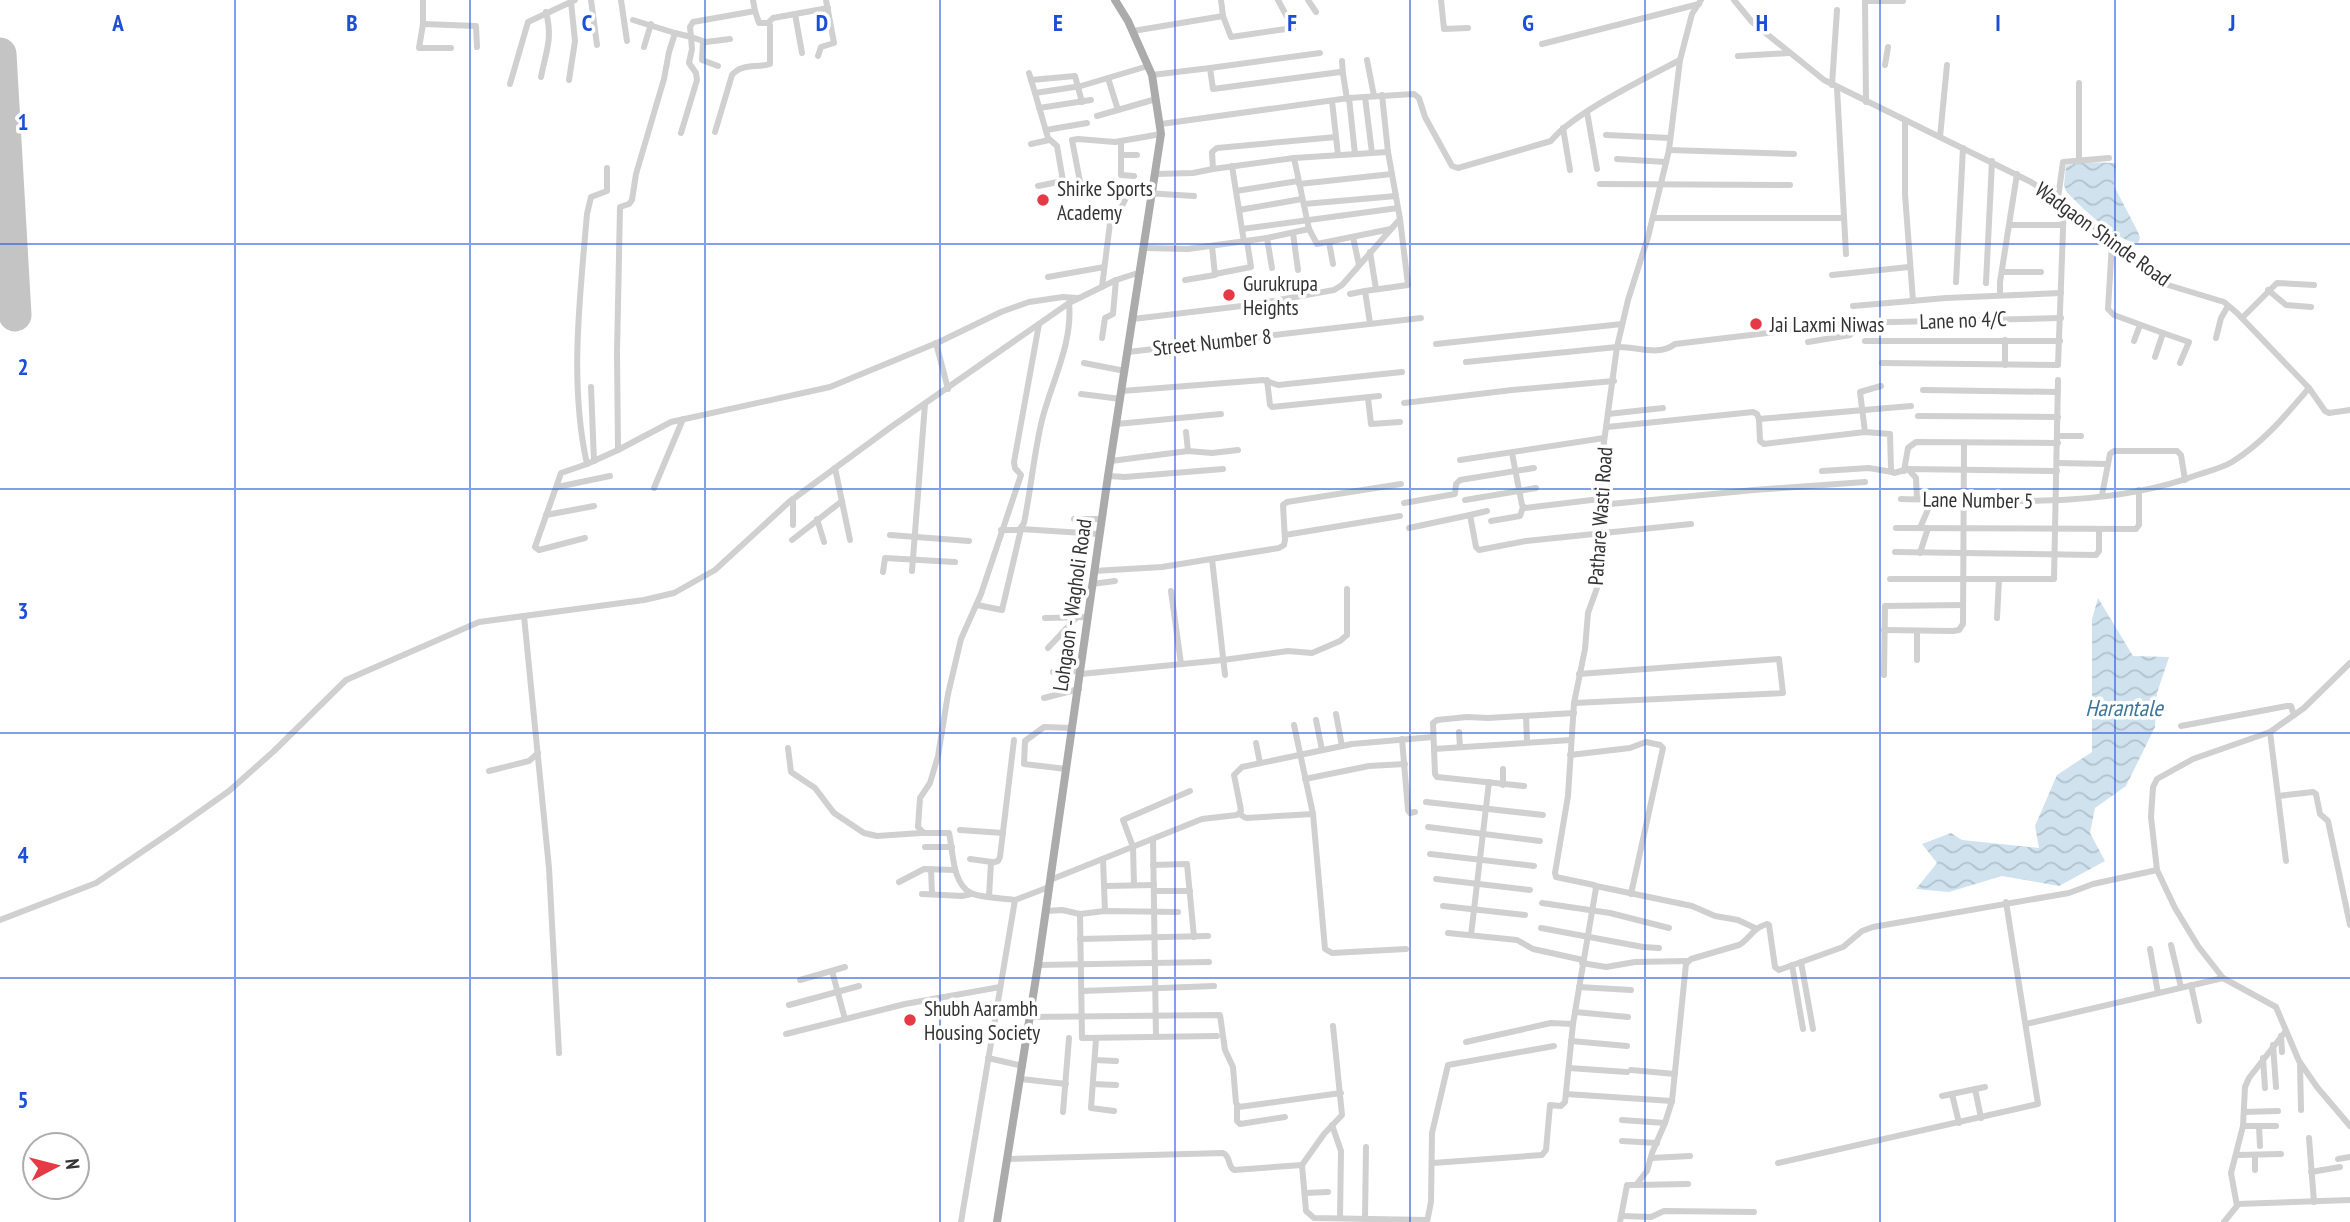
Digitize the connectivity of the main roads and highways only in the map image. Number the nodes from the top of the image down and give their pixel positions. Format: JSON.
{"nodes":[{"id":1,"x":1115,"y":0,"type":"edge"},
{"id":2,"x":997,"y":1222,"type":"edge"}],
"edges":[{"from":1,"to":2,"type":"main road","name":"Lohgaon - Wagholi Road"}]}
